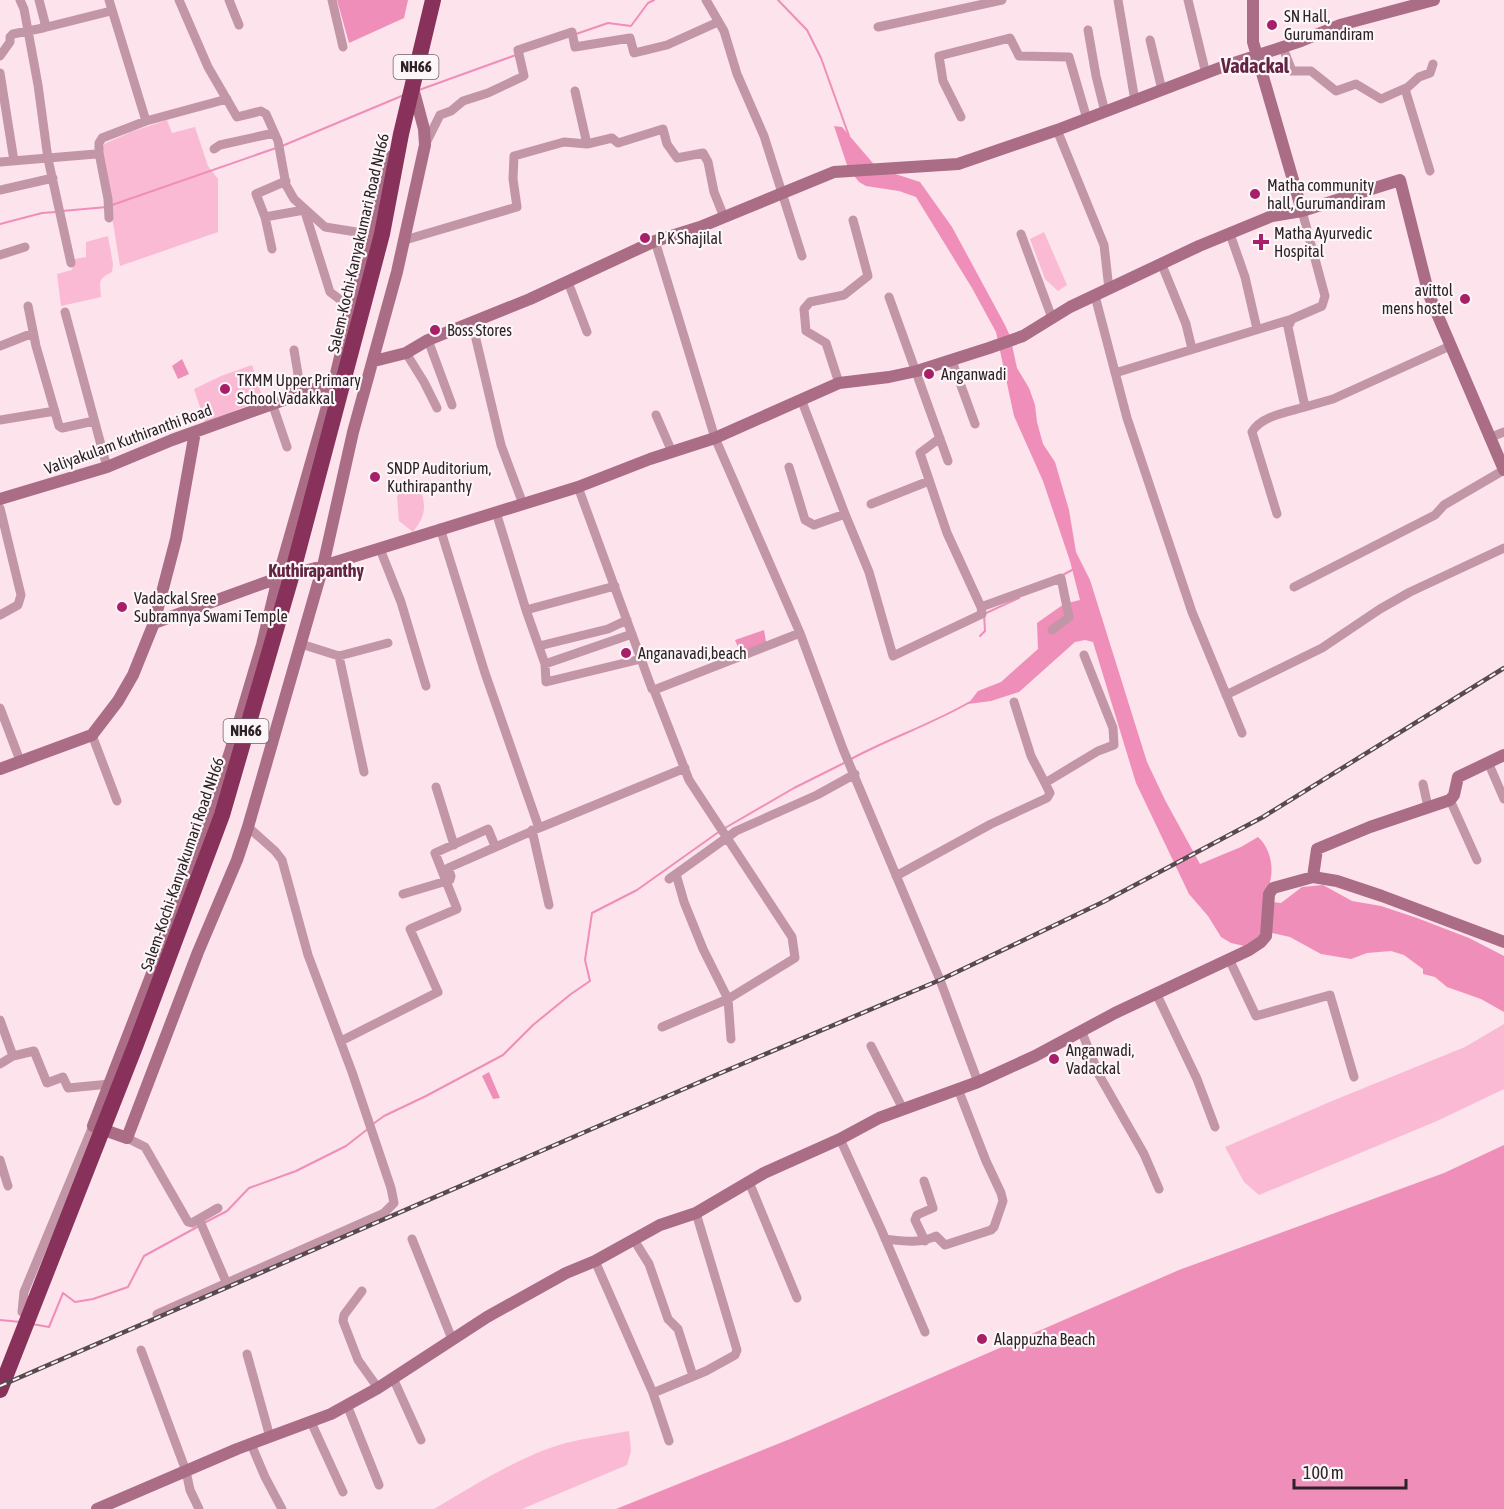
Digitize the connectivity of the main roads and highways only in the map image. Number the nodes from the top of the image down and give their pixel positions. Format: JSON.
{"nodes":[{"id":1,"x":433,"y":0,"type":"edge"},
{"id":2,"x":0,"y":1390,"type":"edge"}],
"edges":[{"from":1,"to":2,"type":"highway","name":"Salem-Kochi-Kanyakumari Road NH66","number":"NH66"}]}
